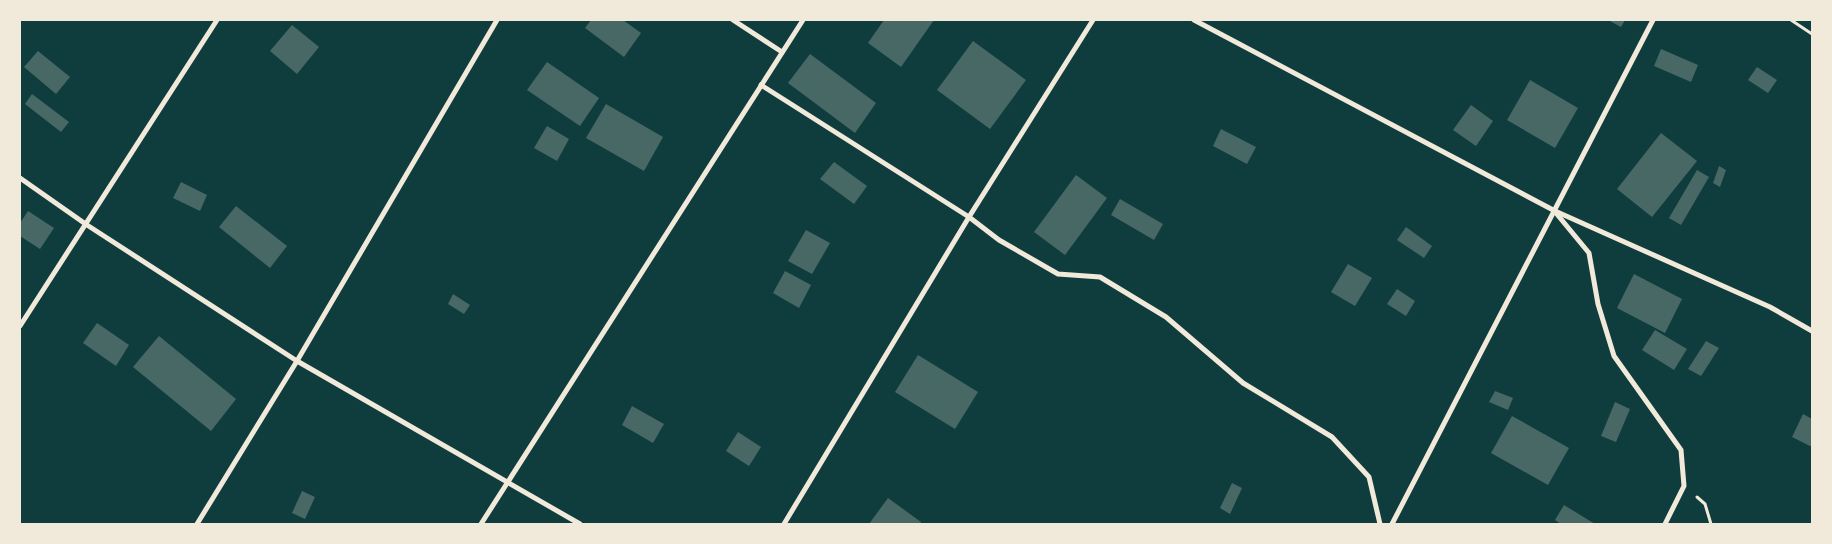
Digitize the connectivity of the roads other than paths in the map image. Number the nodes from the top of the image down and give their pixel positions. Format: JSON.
{"nodes":[{"id":1,"x":217,"y":20,"type":"edge"},
{"id":2,"x":497,"y":20,"type":"edge"},
{"id":3,"x":732,"y":20,"type":"edge"},
{"id":4,"x":803,"y":20,"type":"edge"},
{"id":5,"x":1093,"y":20,"type":"edge"},
{"id":6,"x":1194,"y":20,"type":"edge"},
{"id":7,"x":1653,"y":20,"type":"edge"},
{"id":8,"x":782,"y":52,"type":"junction"},
{"id":9,"x":761,"y":85,"type":"junction"},
{"id":10,"x":20,"y":178,"type":"edge"},
{"id":11,"x":1555,"y":211,"type":"junction"},
{"id":12,"x":969,"y":216,"type":"junction"},
{"id":13,"x":87,"y":225,"type":"junction"},
{"id":14,"x":20,"y":326,"type":"edge"},
{"id":15,"x":1812,"y":331,"type":"edge"},
{"id":16,"x":297,"y":361,"type":"junction"},
{"id":17,"x":507,"y":482,"type":"junction"},
{"id":18,"x":196,"y":524,"type":"edge"},
{"id":19,"x":481,"y":524,"type":"edge"},
{"id":20,"x":580,"y":524,"type":"edge"},
{"id":21,"x":784,"y":524,"type":"edge"},
{"id":22,"x":1380,"y":524,"type":"edge"},
{"id":23,"x":1392,"y":524,"type":"edge"},
{"id":24,"x":1665,"y":524,"type":"edge"}],
"edges":[{"from":1,"to":13,"type":"street"},
{"from":2,"to":16,"type":"street"},
{"from":3,"to":8,"type":"street"},
{"from":4,"to":8,"type":"street"},
{"from":5,"to":12,"type":"street"},
{"from":6,"to":11,"type":"street"},
{"from":7,"to":11,"type":"street"},
{"from":8,"to":9,"type":"street"},
{"from":9,"to":12,"type":"street"},
{"from":9,"to":17,"type":"street"},
{"from":10,"to":13,"type":"street"},
{"from":11,"to":15,"type":"street"},
{"from":11,"to":23,"type":"street"},
{"from":11,"to":24,"type":"street"},
{"from":12,"to":21,"type":"street"},
{"from":12,"to":22,"type":"street"},
{"from":13,"to":14,"type":"street"},
{"from":13,"to":16,"type":"street"},
{"from":16,"to":17,"type":"street"},
{"from":16,"to":18,"type":"street"},
{"from":17,"to":19,"type":"street"},
{"from":17,"to":20,"type":"street"}]}
